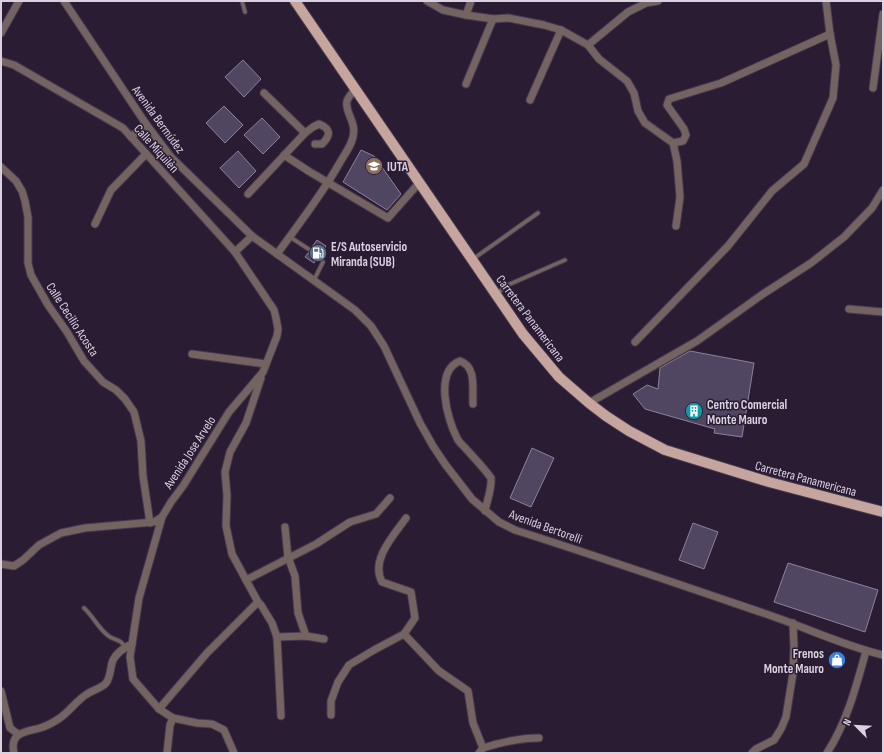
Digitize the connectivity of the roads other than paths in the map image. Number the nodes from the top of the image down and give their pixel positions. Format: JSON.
{"nodes":[{"id":1,"x":19,"y":1,"type":"edge"},
{"id":2,"x":64,"y":1,"type":"edge"},
{"id":3,"x":242,"y":1,"type":"edge"},
{"id":4,"x":295,"y":1,"type":"edge"},
{"id":5,"x":426,"y":1,"type":"edge"},
{"id":6,"x":471,"y":1,"type":"edge"},
{"id":7,"x":658,"y":1,"type":"edge"},
{"id":8,"x":826,"y":1,"type":"edge"},
{"id":9,"x":245,"y":12,"type":"dead end"},
{"id":10,"x":883,"y":14,"type":"edge"},
{"id":11,"x":466,"y":15,"type":"junction"},
{"id":12,"x":493,"y":19,"type":"junction"},
{"id":13,"x":561,"y":30,"type":"junction"},
{"id":14,"x":1,"y":33,"type":"edge"},
{"id":15,"x":830,"y":34,"type":"junction"},
{"id":16,"x":588,"y":45,"type":"junction"},
{"id":17,"x":1,"y":61,"type":"edge"},
{"id":18,"x":466,"y":84,"type":"dead end"},
{"id":19,"x":873,"y":88,"type":"dead end"},
{"id":20,"x":356,"y":89,"type":"junction"},
{"id":21,"x":264,"y":93,"type":"dead end"},
{"id":22,"x":530,"y":100,"type":"dead end"},
{"id":23,"x":146,"y":124,"type":"junction"},
{"id":24,"x":305,"y":133,"type":"junction"},
{"id":25,"x":131,"y":137,"type":"junction"},
{"id":26,"x":315,"y":144,"type":"dead end"},
{"id":27,"x":673,"y":144,"type":"junction"},
{"id":28,"x":146,"y":154,"type":"junction"},
{"id":29,"x":284,"y":155,"type":"junction"},
{"id":30,"x":1,"y":167,"type":"edge"},
{"id":31,"x":328,"y":183,"type":"junction"},
{"id":32,"x":419,"y":183,"type":"junction"},
{"id":33,"x":883,"y":190,"type":"edge"},
{"id":34,"x":248,"y":194,"type":"dead end"},
{"id":35,"x":538,"y":212,"type":"dead end"},
{"id":36,"x":94,"y":224,"type":"dead end"},
{"id":37,"x":676,"y":226,"type":"dead end"},
{"id":38,"x":252,"y":236,"type":"junction"},
{"id":39,"x":290,"y":236,"type":"junction"},
{"id":40,"x":310,"y":250,"type":"dead end"},
{"id":41,"x":235,"y":252,"type":"junction"},
{"id":42,"x":277,"y":254,"type":"junction"},
{"id":43,"x":319,"y":256,"type":"dead end"},
{"id":44,"x":472,"y":260,"type":"junction"},
{"id":45,"x":565,"y":260,"type":"dead end"},
{"id":46,"x":314,"y":280,"type":"junction"},
{"id":47,"x":496,"y":294,"type":"junction"},
{"id":48,"x":849,"y":309,"type":"dead end"},
{"id":49,"x":883,"y":312,"type":"edge"},
{"id":50,"x":635,"y":342,"type":"dead end"},
{"id":51,"x":192,"y":354,"type":"dead end"},
{"id":52,"x":266,"y":364,"type":"junction"},
{"id":53,"x":263,"y":372,"type":"junction"},
{"id":54,"x":589,"y":403,"type":"junction"},
{"id":55,"x":472,"y":404,"type":"dead end"},
{"id":56,"x":390,"y":498,"type":"dead end"},
{"id":57,"x":485,"y":511,"type":"junction"},
{"id":58,"x":883,"y":512,"type":"edge"},
{"id":59,"x":162,"y":517,"type":"junction"},
{"id":60,"x":406,"y":518,"type":"dead end"},
{"id":61,"x":150,"y":523,"type":"junction"},
{"id":62,"x":285,"y":527,"type":"dead end"},
{"id":63,"x":288,"y":557,"type":"junction"},
{"id":64,"x":1,"y":564,"type":"edge"},
{"id":65,"x":246,"y":580,"type":"junction"},
{"id":66,"x":258,"y":602,"type":"junction"},
{"id":67,"x":84,"y":608,"type":"dead end"},
{"id":68,"x":793,"y":623,"type":"junction"},
{"id":69,"x":404,"y":634,"type":"junction"},
{"id":70,"x":306,"y":636,"type":"junction"},
{"id":71,"x":277,"y":637,"type":"junction"},
{"id":72,"x":324,"y":639,"type":"dead end"},
{"id":73,"x":129,"y":646,"type":"junction"},
{"id":74,"x":866,"y":651,"type":"junction"},
{"id":75,"x":883,"y":655,"type":"edge"},
{"id":76,"x":1,"y":691,"type":"edge"},
{"id":77,"x":159,"y":709,"type":"junction"},
{"id":78,"x":331,"y":715,"type":"dead end"},
{"id":79,"x":281,"y":716,"type":"dead end"},
{"id":80,"x":173,"y":718,"type":"junction"},
{"id":81,"x":18,"y":734,"type":"junction"},
{"id":82,"x":539,"y":738,"type":"dead end"},
{"id":83,"x":481,"y":750,"type":"edge"},
{"id":84,"x":14,"y":753,"type":"edge"},
{"id":85,"x":167,"y":753,"type":"edge"},
{"id":86,"x":234,"y":753,"type":"edge"},
{"id":87,"x":752,"y":753,"type":"edge"},
{"id":88,"x":827,"y":753,"type":"edge"}],
"edges":[{"from":1,"to":14,"type":"street"},
{"from":2,"to":23,"type":"street","name":"Avenida Bermúdez"},
{"from":3,"to":9,"type":"lane"},
{"from":4,"to":20,"type":"main road","name":"Carretera Panamericana"},
{"from":5,"to":11,"type":"street"},
{"from":6,"to":11,"type":"street"},
{"from":7,"to":16,"type":"street"},
{"from":8,"to":15,"type":"street"},
{"from":10,"to":19,"type":"street"},
{"from":11,"to":12,"type":"street"},
{"from":12,"to":13,"type":"street"},
{"from":12,"to":18,"type":"street"},
{"from":13,"to":16,"type":"street"},
{"from":13,"to":22,"type":"street"},
{"from":15,"to":27,"type":"street"},
{"from":15,"to":50,"type":"street"},
{"from":16,"to":27,"type":"street"},
{"from":17,"to":25,"type":"street","name":"Calle Miquilén"},
{"from":20,"to":31,"type":"street"},
{"from":20,"to":32,"type":"main road","name":"Carretera Panamericana"},
{"from":21,"to":24,"type":"street"},
{"from":23,"to":25,"type":"street"},
{"from":23,"to":38,"type":"street","name":"Avenida Bermúdez"},
{"from":24,"to":26,"type":"street"},
{"from":24,"to":29,"type":"street"},
{"from":25,"to":28,"type":"street","name":"Calle Miquilén"},
{"from":27,"to":37,"type":"street"},
{"from":28,"to":36,"type":"street"},
{"from":28,"to":41,"type":"street","name":"Calle Miquilén"},
{"from":29,"to":31,"type":"street"},
{"from":29,"to":34,"type":"street"},
{"from":30,"to":61,"type":"street","name":"Calle Cecilio Acosta"},
{"from":31,"to":32,"type":"street"},
{"from":31,"to":39,"type":"street"},
{"from":32,"to":44,"type":"main road","name":"Carretera Panamericana"},
{"from":33,"to":54,"type":"street"},
{"from":35,"to":44,"type":"lane"},
{"from":38,"to":41,"type":"street"},
{"from":38,"to":42,"type":"street","name":"Avenida Bertorelli"},
{"from":39,"to":40,"type":"lane"},
{"from":39,"to":42,"type":"street"},
{"from":41,"to":52,"type":"street","name":"Avenida Jose Arvelo"},
{"from":42,"to":46,"type":"street","name":"Avenida Bertorelli"},
{"from":43,"to":46,"type":"lane"},
{"from":44,"to":47,"type":"main road","name":"Carretera Panamericana"},
{"from":45,"to":47,"type":"lane"},
{"from":46,"to":57,"type":"street","name":"Avenida Bertorelli"},
{"from":47,"to":54,"type":"main road","name":"Carretera Panamericana"},
{"from":48,"to":49,"type":"street"},
{"from":51,"to":52,"type":"street"},
{"from":52,"to":53,"type":"street","name":"Avenida Jose Arvelo"},
{"from":53,"to":59,"type":"street","name":"Avenida Jose Arvelo"},
{"from":53,"to":65,"type":"street"},
{"from":54,"to":58,"type":"main road","name":"Carretera Panamericana"},
{"from":55,"to":57,"type":"street"},
{"from":56,"to":63,"type":"street"},
{"from":57,"to":68,"type":"street","name":"Avenida Bertorelli"},
{"from":59,"to":61,"type":"street"},
{"from":59,"to":73,"type":"street","name":"Avenida Jose Arvelo"},
{"from":60,"to":69,"type":"street"},
{"from":61,"to":64,"type":"street"},
{"from":62,"to":63,"type":"street"},
{"from":63,"to":65,"type":"street"},
{"from":63,"to":70,"type":"street"},
{"from":65,"to":66,"type":"street"},
{"from":66,"to":71,"type":"street"},
{"from":66,"to":77,"type":"street"},
{"from":67,"to":73,"type":"lane"},
{"from":68,"to":74,"type":"street","name":"Avenida Bertorelli"},
{"from":68,"to":87,"type":"street"},
{"from":69,"to":78,"type":"street"},
{"from":69,"to":83,"type":"street"},
{"from":70,"to":71,"type":"street"},
{"from":70,"to":72,"type":"street"},
{"from":71,"to":79,"type":"street"},
{"from":73,"to":77,"type":"street","name":"Avenida Jose Arvelo"},
{"from":73,"to":81,"type":"street"},
{"from":74,"to":75,"type":"street","name":"Avenida Bertorelli"},
{"from":74,"to":88,"type":"street"},
{"from":76,"to":81,"type":"street"},
{"from":77,"to":80,"type":"street","name":"Avenida Jose Arvelo"},
{"from":80,"to":85,"type":"street"},
{"from":80,"to":86,"type":"street"},
{"from":81,"to":84,"type":"street"},
{"from":82,"to":83,"type":"street"}]}
